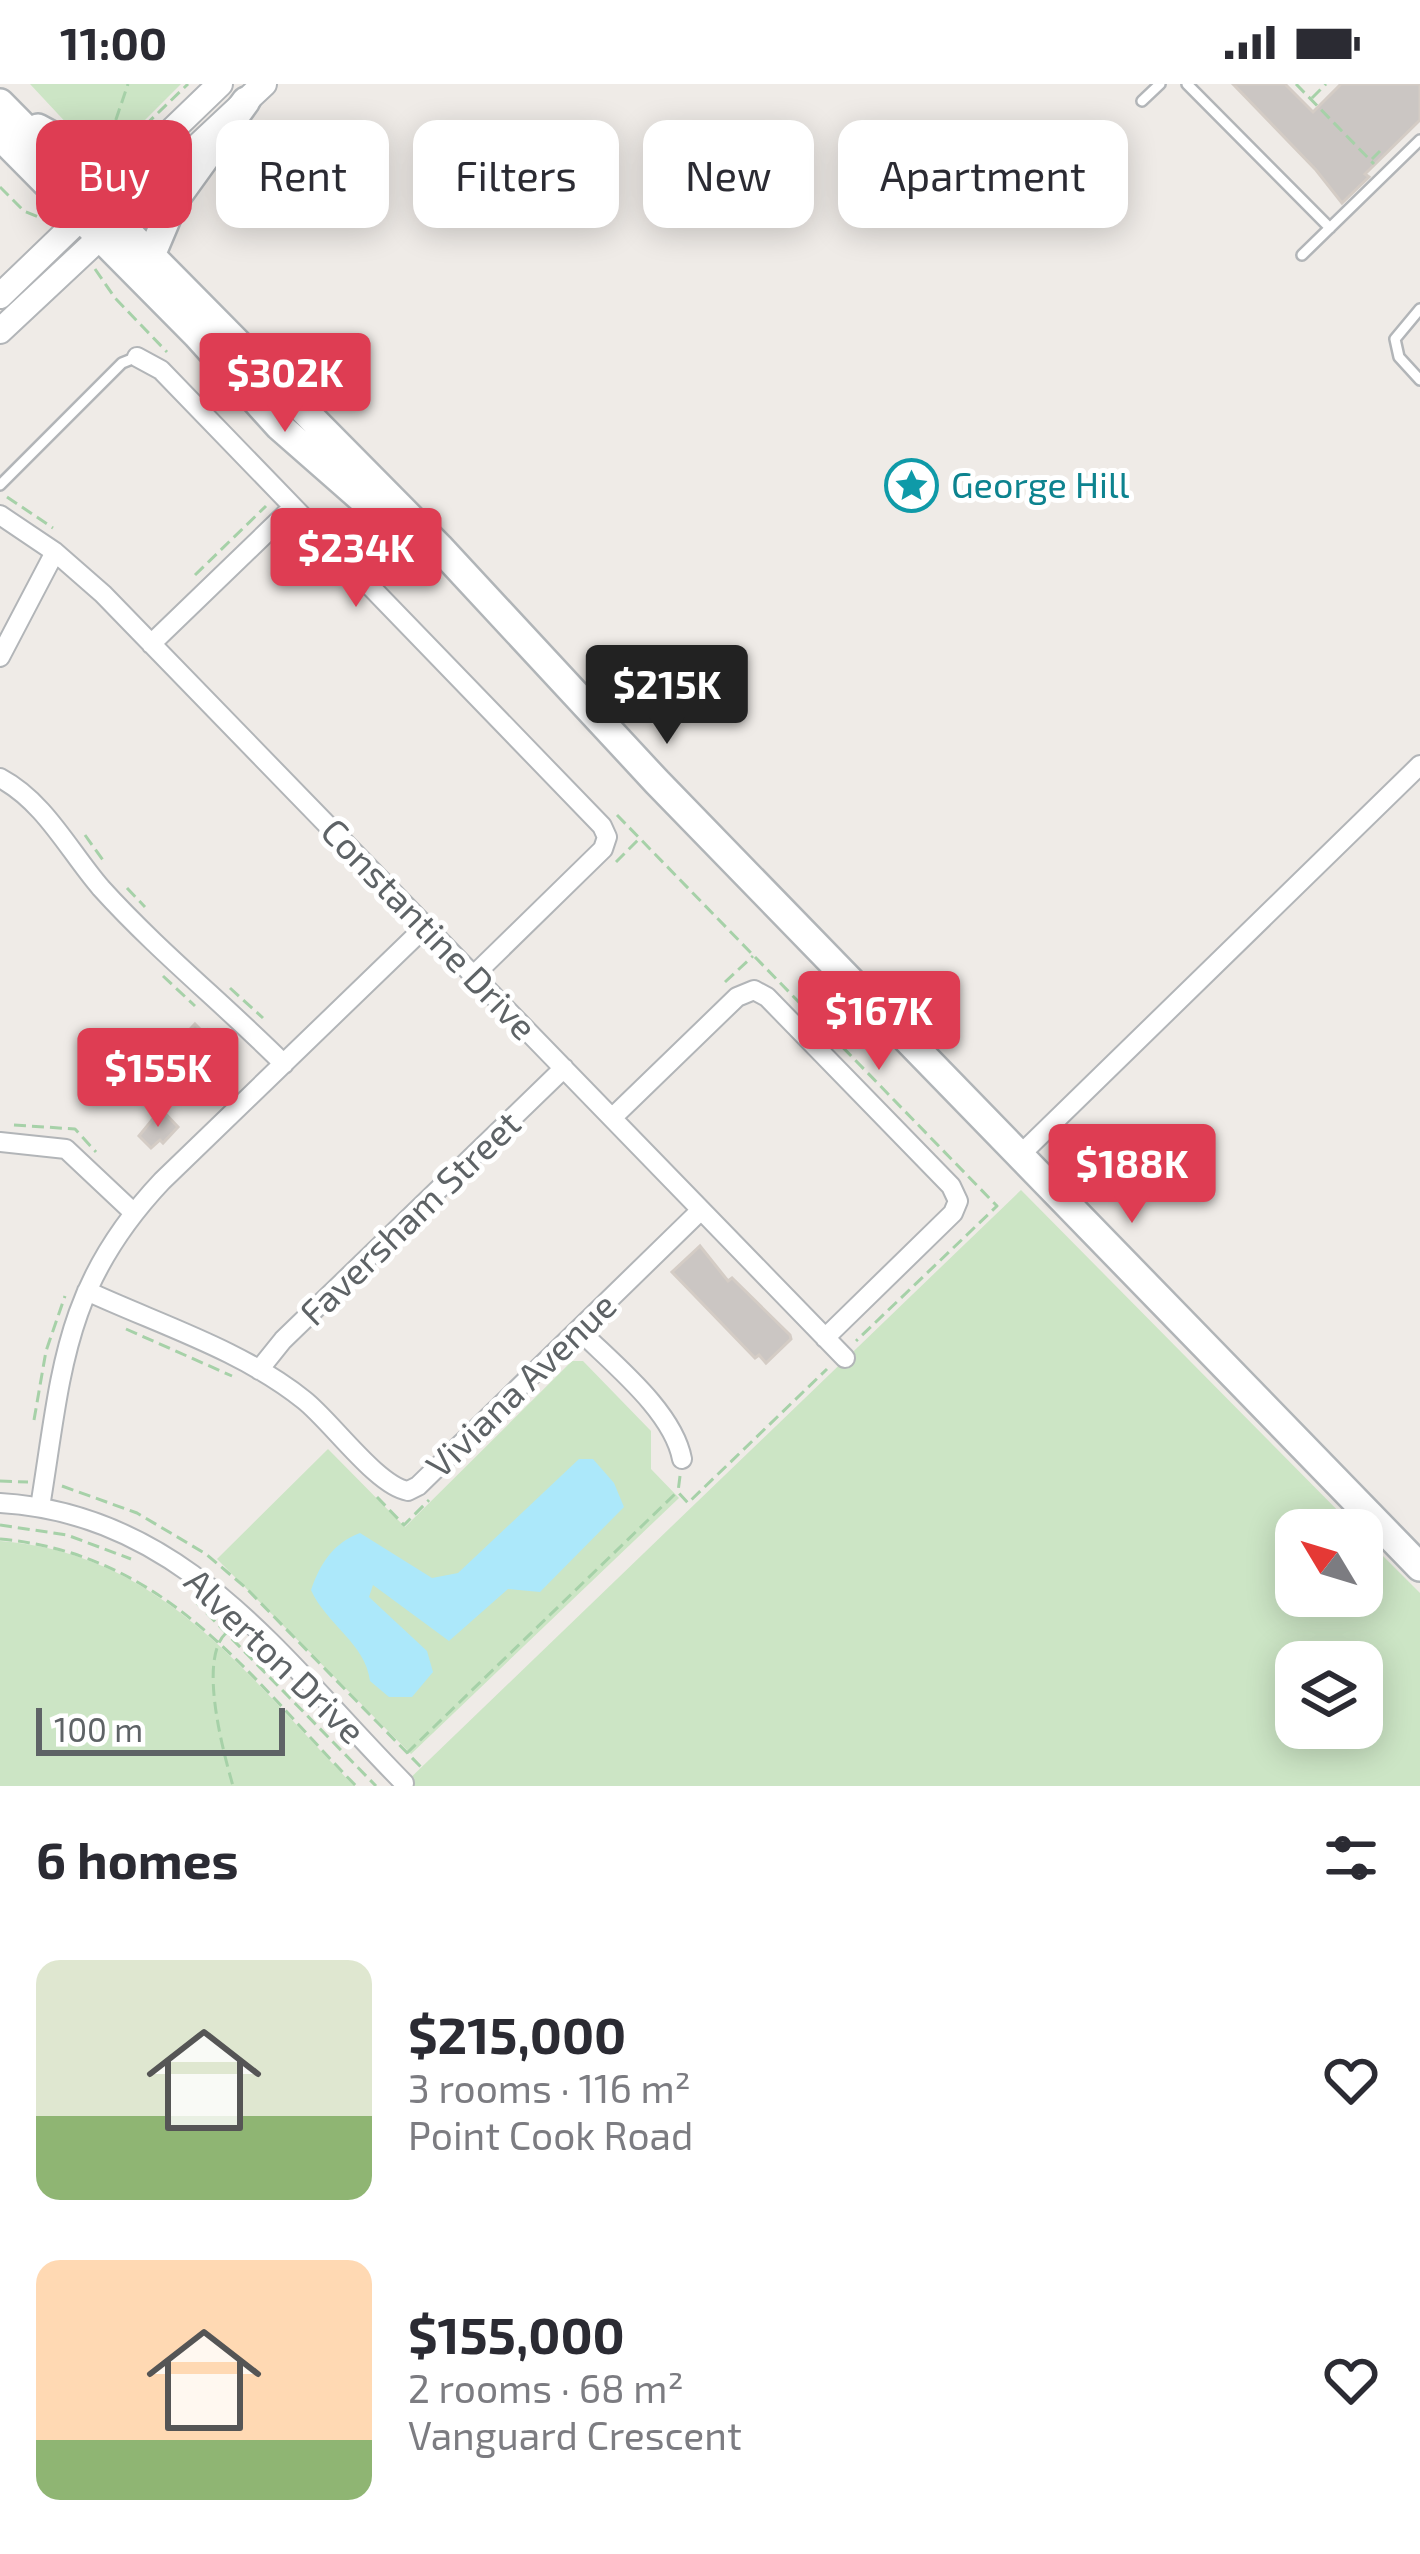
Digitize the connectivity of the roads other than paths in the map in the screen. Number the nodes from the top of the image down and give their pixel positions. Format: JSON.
{"nodes":[{"id":1,"x":220,"y":84,"type":"edge"},
{"id":2,"x":1160,"y":84,"type":"edge"},
{"id":3,"x":1187,"y":84,"type":"edge"},
{"id":4,"x":255,"y":93,"type":"edge"},
{"id":5,"x":1142,"y":101,"type":"dead end"},
{"id":6,"x":6,"y":120,"type":"edge"},
{"id":7,"x":174,"y":120,"type":"edge"},
{"id":8,"x":36,"y":128,"type":"edge"},
{"id":9,"x":1420,"y":140,"type":"edge"},
{"id":10,"x":192,"y":144,"type":"edge"},
{"id":11,"x":36,"y":152,"type":"edge"},
{"id":12,"x":89,"y":228,"type":"edge"},
{"id":13,"x":92,"y":228,"type":"edge"},
{"id":14,"x":106,"y":228,"type":"edge"},
{"id":15,"x":112,"y":228,"type":"edge"},
{"id":16,"x":1330,"y":228,"type":"junction"},
{"id":17,"x":152,"y":253,"type":"junction"},
{"id":18,"x":1302,"y":255,"type":"dead end"},
{"id":19,"x":0,"y":296,"type":"edge"},
{"id":20,"x":1420,"y":309,"type":"edge"},
{"id":21,"x":0,"y":332,"type":"edge"},
{"id":22,"x":137,"y":356,"type":"joint"},
{"id":23,"x":1420,"y":380,"type":"edge"},
{"id":24,"x":0,"y":484,"type":"edge"},
{"id":25,"x":286,"y":500,"type":"junction"},
{"id":26,"x":0,"y":515,"type":"edge"},
{"id":27,"x":55,"y":552,"type":"junction"},
{"id":28,"x":491,"y":608,"type":"junction"},
{"id":29,"x":151,"y":644,"type":"junction"},
{"id":30,"x":0,"y":657,"type":"edge"},
{"id":31,"x":1420,"y":765,"type":"edge"},
{"id":32,"x":0,"y":778,"type":"edge"},
{"id":33,"x":426,"y":926,"type":"junction"},
{"id":34,"x":474,"y":975,"type":"junction"},
{"id":35,"x":284,"y":1064,"type":"junction"},
{"id":36,"x":564,"y":1068,"type":"junction"},
{"id":37,"x":612,"y":1118,"type":"junction"},
{"id":38,"x":0,"y":1142,"type":"edge"},
{"id":39,"x":1020,"y":1155,"type":"junction"},
{"id":40,"x":701,"y":1210,"type":"junction"},
{"id":41,"x":134,"y":1213,"type":"junction"},
{"id":42,"x":87,"y":1291,"type":"junction"},
{"id":43,"x":579,"y":1330,"type":"junction"},
{"id":44,"x":826,"y":1338,"type":"junction"},
{"id":45,"x":845,"y":1358,"type":"dead end"},
{"id":46,"x":259,"y":1370,"type":"junction"},
{"id":47,"x":682,"y":1459,"type":"dead end"},
{"id":48,"x":0,"y":1503,"type":"edge"},
{"id":49,"x":40,"y":1507,"type":"junction"},
{"id":50,"x":1420,"y":1567,"type":"edge"},
{"id":51,"x":404,"y":1784,"type":"edge"}],
"edges":[{"from":1,"to":7,"type":"street"},
{"from":2,"to":5,"type":"lane"},
{"from":3,"to":16,"type":"lane"},
{"from":4,"to":10,"type":"street"},
{"from":4,"to":17,"type":"main road"},
{"from":6,"to":8,"type":"main road"},
{"from":6,"to":11,"type":"main road"},
{"from":9,"to":16,"type":"lane"},
{"from":12,"to":19,"type":"street"},
{"from":13,"to":21,"type":"street"},
{"from":14,"to":28,"type":"main road"},
{"from":15,"to":17,"type":"main road"},
{"from":16,"to":18,"type":"lane"},
{"from":17,"to":28,"type":"main road"},
{"from":20,"to":23,"type":"lane"},
{"from":22,"to":24,"type":"lane"},
{"from":22,"to":25,"type":"street"},
{"from":25,"to":29,"type":"street"},
{"from":25,"to":34,"type":"street"},
{"from":26,"to":27,"type":"street","name":"Constantine Drive"},
{"from":27,"to":29,"type":"street","name":"Constantine Drive"},
{"from":27,"to":30,"type":"street"},
{"from":28,"to":39,"type":"main road"},
{"from":29,"to":33,"type":"street","name":"Constantine Drive"},
{"from":31,"to":39,"type":"street"},
{"from":32,"to":35,"type":"street"},
{"from":33,"to":34,"type":"street","name":"Constantine Drive"},
{"from":33,"to":35,"type":"street"},
{"from":34,"to":36,"type":"street","name":"Constantine Drive"},
{"from":35,"to":41,"type":"street"},
{"from":36,"to":37,"type":"street","name":"Constantine Drive"},
{"from":36,"to":46,"type":"street","name":"Faversham Street"},
{"from":37,"to":40,"type":"street","name":"Constantine Drive"},
{"from":37,"to":44,"type":"street"},
{"from":38,"to":41,"type":"street"},
{"from":39,"to":50,"type":"main road"},
{"from":40,"to":43,"type":"street","name":"Viviana Avenue"},
{"from":40,"to":44,"type":"street","name":"Constantine Drive"},
{"from":41,"to":42,"type":"street"},
{"from":42,"to":46,"type":"street","name":"Viviana Avenue"},
{"from":42,"to":49,"type":"street"},
{"from":43,"to":46,"type":"street","name":"Viviana Avenue"},
{"from":43,"to":47,"type":"street"},
{"from":44,"to":45,"type":"street","name":"Constantine Drive"},
{"from":48,"to":49,"type":"street","name":"Alverton Drive"},
{"from":49,"to":51,"type":"street","name":"Alverton Drive"}]}
